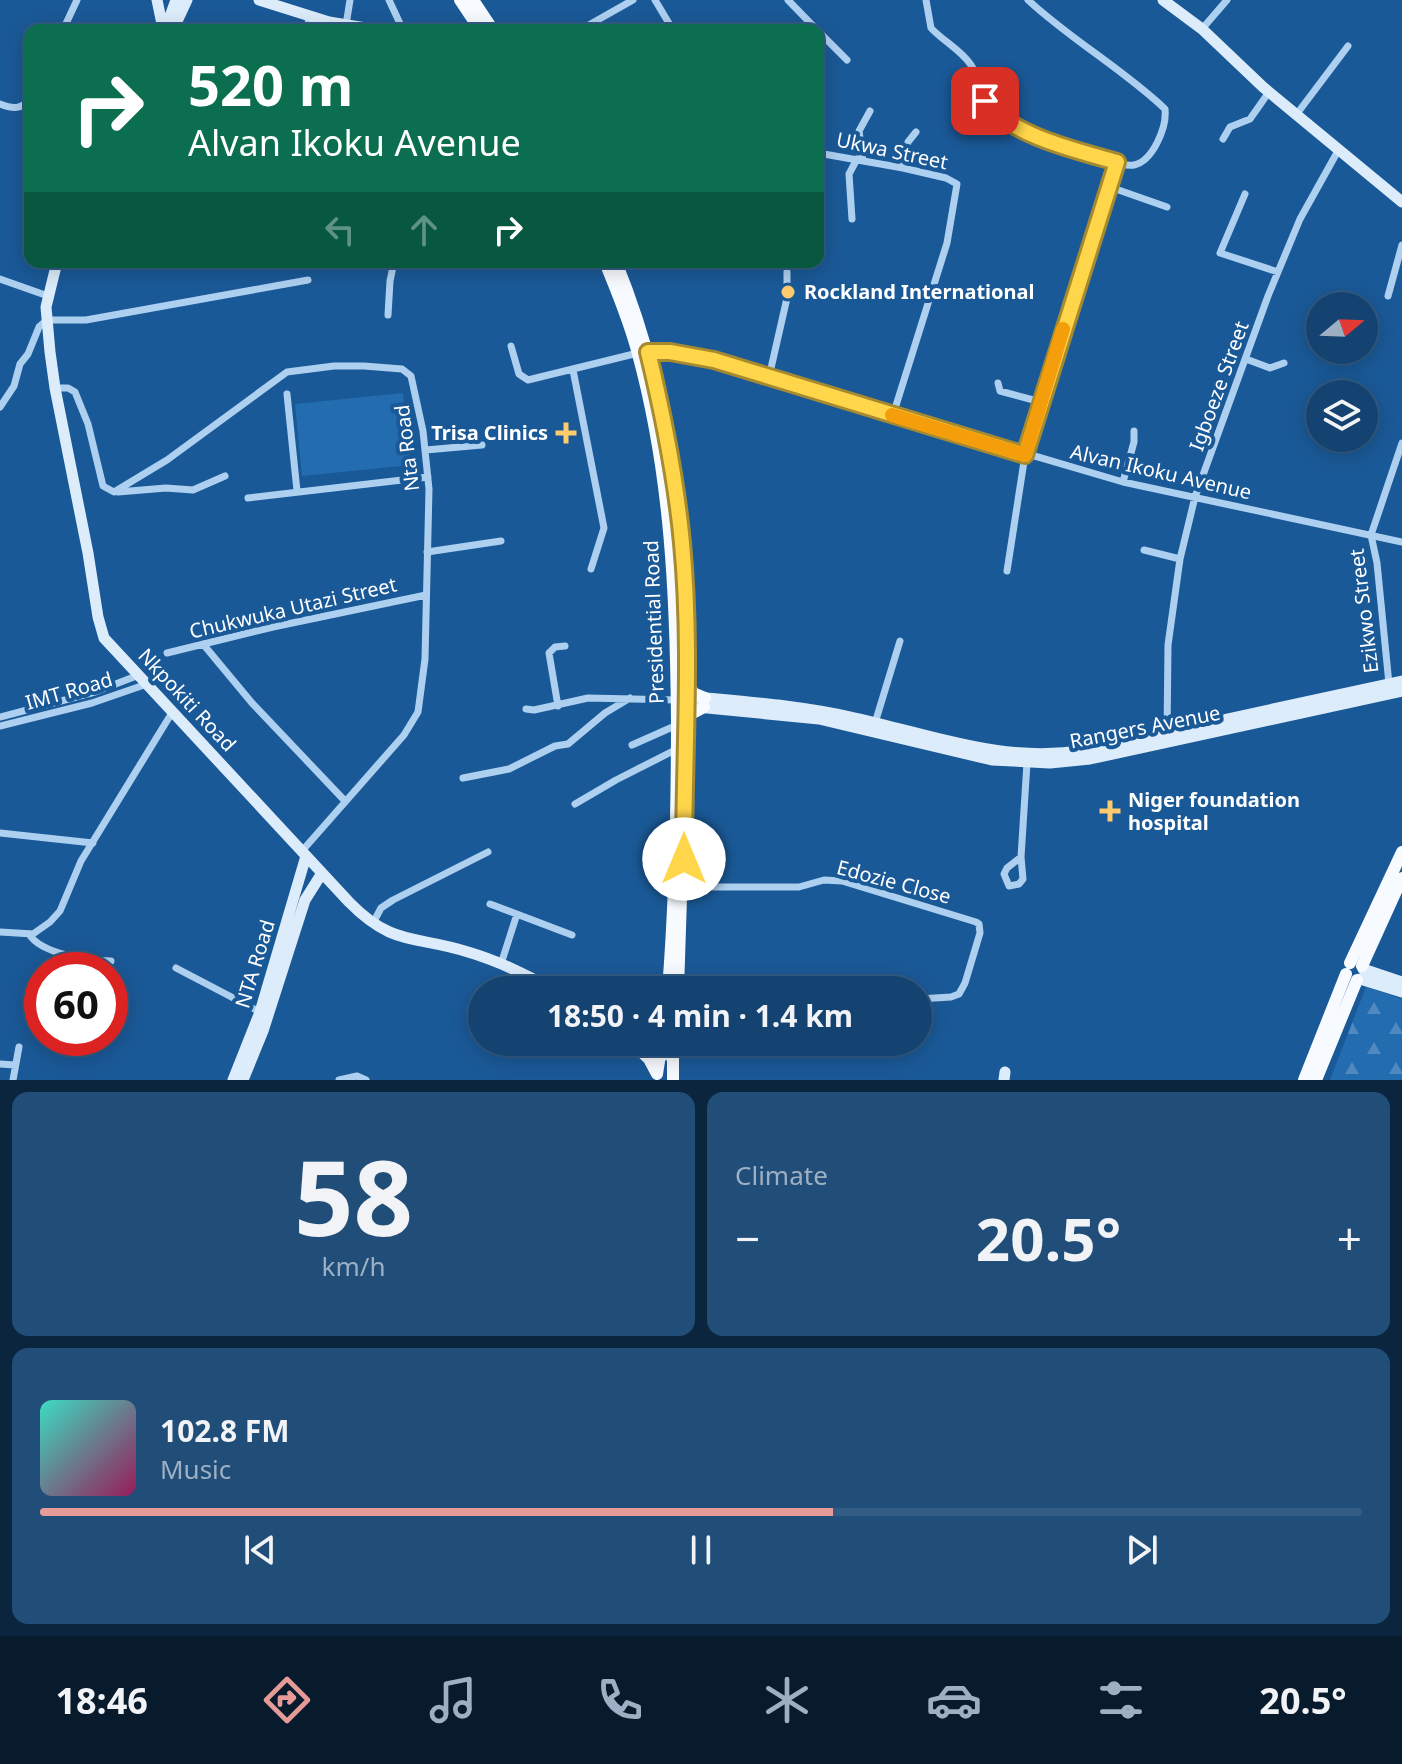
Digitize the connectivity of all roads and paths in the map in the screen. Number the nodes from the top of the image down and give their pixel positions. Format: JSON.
{"nodes":[{"id":1,"x":77,"y":0,"type":"edge"},
{"id":2,"x":187,"y":0,"type":"edge"},
{"id":3,"x":259,"y":0,"type":"edge"},
{"id":4,"x":350,"y":0,"type":"edge"},
{"id":5,"x":389,"y":0,"type":"edge"},
{"id":6,"x":460,"y":0,"type":"edge"},
{"id":7,"x":473,"y":0,"type":"edge"},
{"id":8,"x":655,"y":0,"type":"edge"},
{"id":9,"x":788,"y":0,"type":"edge"},
{"id":10,"x":926,"y":0,"type":"edge"},
{"id":11,"x":1028,"y":0,"type":"edge"},
{"id":12,"x":1163,"y":0,"type":"edge"},
{"id":13,"x":1227,"y":0,"type":"edge"},
{"id":14,"x":157,"y":1,"type":"edge"},
{"id":15,"x":629,"y":1,"type":"edge"},
{"id":16,"x":287,"y":4,"type":"edge"},
{"id":17,"x":177,"y":7,"type":"edge"},
{"id":18,"x":310,"y":16,"type":"junction"},
{"id":19,"x":66,"y":24,"type":"edge"},
{"id":20,"x":163,"y":24,"type":"edge"},
{"id":21,"x":308,"y":24,"type":"edge"},
{"id":22,"x":325,"y":24,"type":"edge"},
{"id":23,"x":346,"y":24,"type":"edge"},
{"id":24,"x":400,"y":24,"type":"edge"},
{"id":25,"x":482,"y":24,"type":"edge"},
{"id":26,"x":484,"y":24,"type":"edge"},
{"id":27,"x":590,"y":24,"type":"edge"},
{"id":28,"x":669,"y":24,"type":"edge"},
{"id":29,"x":810,"y":24,"type":"edge"},
{"id":30,"x":1202,"y":29,"type":"junction"},
{"id":31,"x":824,"y":38,"type":"edge"},
{"id":32,"x":1348,"y":46,"type":"dead end"},
{"id":33,"x":847,"y":60,"type":"dead end"},
{"id":34,"x":1269,"y":92,"type":"junction"},
{"id":35,"x":0,"y":104,"type":"edge"},
{"id":36,"x":24,"y":105,"type":"edge"},
{"id":37,"x":870,"y":111,"type":"dead end"},
{"id":38,"x":1296,"y":115,"type":"junction"},
{"id":39,"x":916,"y":132,"type":"dead end"},
{"id":40,"x":1223,"y":139,"type":"dead end"},
{"id":41,"x":1339,"y":149,"type":"junction"},
{"id":42,"x":824,"y":154,"type":"edge"},
{"id":43,"x":860,"y":160,"type":"junction"},
{"id":44,"x":1117,"y":162,"type":"junction"},
{"id":45,"x":903,"y":168,"type":"junction"},
{"id":46,"x":1110,"y":187,"type":"junction"},
{"id":47,"x":1245,"y":194,"type":"dead end"},
{"id":48,"x":1402,"y":202,"type":"edge"},
{"id":49,"x":1167,"y":207,"type":"dead end"},
{"id":50,"x":852,"y":219,"type":"dead end"},
{"id":51,"x":1402,"y":245,"type":"edge"},
{"id":52,"x":55,"y":268,"type":"edge"},
{"id":53,"x":393,"y":268,"type":"edge"},
{"id":54,"x":608,"y":268,"type":"edge"},
{"id":55,"x":618,"y":268,"type":"edge"},
{"id":56,"x":787,"y":272,"type":"dead end"},
{"id":57,"x":1278,"y":272,"type":"junction"},
{"id":58,"x":0,"y":279,"type":"edge"},
{"id":59,"x":308,"y":280,"type":"dead end"},
{"id":60,"x":48,"y":296,"type":"junction"},
{"id":61,"x":1388,"y":296,"type":"dead end"},
{"id":62,"x":388,"y":315,"type":"dead end"},
{"id":63,"x":47,"y":320,"type":"junction"},
{"id":64,"x":511,"y":346,"type":"dead end"},
{"id":65,"x":643,"y":352,"type":"junction"},
{"id":66,"x":1246,"y":359,"type":"junction"},
{"id":67,"x":1284,"y":363,"type":"dead end"},
{"id":68,"x":573,"y":370,"type":"junction"},
{"id":69,"x":769,"y":377,"type":"junction"},
{"id":70,"x":998,"y":383,"type":"dead end"},
{"id":71,"x":55,"y":388,"type":"junction"},
{"id":72,"x":287,"y":394,"type":"dead end"},
{"id":73,"x":1041,"y":402,"type":"junction"},
{"id":74,"x":0,"y":407,"type":"edge"},
{"id":75,"x":893,"y":415,"type":"junction"},
{"id":76,"x":1134,"y":431,"type":"dead end"},
{"id":77,"x":1402,"y":443,"type":"edge"},
{"id":78,"x":482,"y":445,"type":"dead end"},
{"id":79,"x":426,"y":450,"type":"junction"},
{"id":80,"x":1025,"y":455,"type":"junction"},
{"id":81,"x":225,"y":476,"type":"dead end"},
{"id":82,"x":428,"y":477,"type":"junction"},
{"id":83,"x":1123,"y":482,"type":"junction"},
{"id":84,"x":297,"y":491,"type":"junction"},
{"id":85,"x":114,"y":492,"type":"junction"},
{"id":86,"x":1195,"y":497,"type":"junction"},
{"id":87,"x":248,"y":498,"type":"dead end"},
{"id":88,"x":1371,"y":535,"type":"junction"},
{"id":89,"x":501,"y":541,"type":"dead end"},
{"id":90,"x":1402,"y":542,"type":"edge"},
{"id":91,"x":1144,"y":550,"type":"dead end"},
{"id":92,"x":427,"y":552,"type":"junction"},
{"id":93,"x":1180,"y":559,"type":"junction"},
{"id":94,"x":591,"y":569,"type":"dead end"},
{"id":95,"x":1007,"y":571,"type":"dead end"},
{"id":96,"x":426,"y":595,"type":"junction"},
{"id":97,"x":900,"y":641,"type":"dead end"},
{"id":98,"x":203,"y":644,"type":"junction"},
{"id":99,"x":565,"y":646,"type":"dead end"},
{"id":100,"x":167,"y":653,"type":"dead end"},
{"id":101,"x":143,"y":679,"type":"junction"},
{"id":102,"x":688,"y":681,"type":"junction"},
{"id":103,"x":1402,"y":681,"type":"edge"},
{"id":104,"x":1389,"y":684,"type":"junction"},
{"id":105,"x":1402,"y":691,"type":"edge"},
{"id":106,"x":630,"y":698,"type":"junction"},
{"id":107,"x":681,"y":701,"type":"junction"},
{"id":108,"x":704,"y":702,"type":"junction"},
{"id":109,"x":558,"y":706,"type":"junction"},
{"id":110,"x":530,"y":710,"type":"dead end"},
{"id":111,"x":173,"y":711,"type":"junction"},
{"id":112,"x":0,"y":717,"type":"edge"},
{"id":113,"x":875,"y":723,"type":"junction"},
{"id":114,"x":0,"y":726,"type":"edge"},
{"id":115,"x":681,"y":726,"type":"junction"},
{"id":116,"x":1168,"y":737,"type":"junction"},
{"id":117,"x":632,"y":745,"type":"dead end"},
{"id":118,"x":677,"y":749,"type":"junction"},
{"id":119,"x":1027,"y":763,"type":"junction"},
{"id":120,"x":463,"y":778,"type":"dead end"},
{"id":121,"x":345,"y":801,"type":"junction"},
{"id":122,"x":575,"y":804,"type":"dead end"},
{"id":123,"x":680,"y":816,"type":"junction"},
{"id":124,"x":0,"y":833,"type":"edge"},
{"id":125,"x":93,"y":843,"type":"junction"},
{"id":126,"x":488,"y":852,"type":"dead end"},
{"id":127,"x":1402,"y":852,"type":"edge"},
{"id":128,"x":304,"y":853,"type":"junction"},
{"id":129,"x":1021,"y":857,"type":"dead end"},
{"id":130,"x":322,"y":873,"type":"junction"},
{"id":131,"x":1402,"y":878,"type":"edge"},
{"id":132,"x":683,"y":887,"type":"junction"},
{"id":133,"x":490,"y":904,"type":"dead end"},
{"id":134,"x":517,"y":914,"type":"junction"},
{"id":135,"x":373,"y":923,"type":"junction"},
{"id":136,"x":0,"y":932,"type":"edge"},
{"id":137,"x":29,"y":934,"type":"junction"},
{"id":138,"x":572,"y":935,"type":"dead end"},
{"id":139,"x":60,"y":952,"type":"edge"},
{"id":140,"x":501,"y":964,"type":"junction"},
{"id":141,"x":176,"y":968,"type":"dead end"},
{"id":142,"x":1356,"y":972,"type":"junction"},
{"id":143,"x":526,"y":976,"type":"edge"},
{"id":144,"x":669,"y":976,"type":"edge"},
{"id":145,"x":679,"y":976,"type":"edge"},
{"id":146,"x":1402,"y":982,"type":"edge"},
{"id":147,"x":1402,"y":992,"type":"edge"},
{"id":148,"x":932,"y":998,"type":"edge"},
{"id":149,"x":260,"y":1012,"type":"junction"},
{"id":150,"x":19,"y":1047,"type":"dead end"},
{"id":151,"x":647,"y":1056,"type":"edge"},
{"id":152,"x":663,"y":1056,"type":"edge"},
{"id":153,"x":666,"y":1056,"type":"edge"},
{"id":154,"x":0,"y":1064,"type":"edge"},
{"id":155,"x":15,"y":1065,"type":"junction"},
{"id":156,"x":656,"y":1077,"type":"edge"},
{"id":157,"x":13,"y":1080,"type":"edge"},
{"id":158,"x":233,"y":1080,"type":"edge"},
{"id":159,"x":243,"y":1080,"type":"edge"},
{"id":160,"x":339,"y":1080,"type":"edge"},
{"id":161,"x":366,"y":1080,"type":"edge"},
{"id":162,"x":673,"y":1080,"type":"edge"},
{"id":163,"x":1304,"y":1080,"type":"edge"},
{"id":164,"x":1316,"y":1080,"type":"edge"}],
"edges":[{"from":1,"to":19,"type":"street"},
{"from":2,"to":17,"type":"main road"},
{"from":3,"to":16,"type":"main road"},
{"from":4,"to":23,"type":"street"},
{"from":5,"to":24,"type":"street"},
{"from":6,"to":25,"type":"main road"},
{"from":7,"to":26,"type":"main road"},
{"from":8,"to":28,"type":"street"},
{"from":9,"to":29,"type":"street"},
{"from":10,"to":44,"type":"street"},
{"from":11,"to":44,"type":"street"},
{"from":12,"to":30,"type":"main road"},
{"from":13,"to":30,"type":"street"},
{"from":14,"to":17,"type":"main road"},
{"from":14,"to":20,"type":"main road"},
{"from":15,"to":27,"type":"street"},
{"from":16,"to":18,"type":"main road"},
{"from":18,"to":21,"type":"street"},
{"from":18,"to":22,"type":"main road"},
{"from":30,"to":34,"type":"main road"},
{"from":31,"to":33,"type":"street"},
{"from":32,"to":38,"type":"street"},
{"from":34,"to":38,"type":"main road"},
{"from":34,"to":40,"type":"street"},
{"from":35,"to":36,"type":"street"},
{"from":37,"to":43,"type":"street"},
{"from":38,"to":41,"type":"main road"},
{"from":39,"to":45,"type":"street"},
{"from":41,"to":48,"type":"main road"},
{"from":41,"to":57,"type":"street","name":"Igboeze Street"},
{"from":42,"to":43,"type":"street","name":"Ukwa Street"},
{"from":43,"to":45,"type":"street","name":"Ukwa Street"},
{"from":43,"to":50,"type":"street"},
{"from":44,"to":46,"type":"street"},
{"from":45,"to":75,"type":"street","name":"Ukwa Street"},
{"from":46,"to":49,"type":"street"},
{"from":46,"to":73,"type":"street"},
{"from":47,"to":57,"type":"street"},
{"from":51,"to":61,"type":"street"},
{"from":52,"to":60,"type":"main road","name":"Nkpokiti Road"},
{"from":53,"to":62,"type":"street"},
{"from":54,"to":65,"type":"main road","name":"Presidential Road"},
{"from":55,"to":65,"type":"main road","name":"Presidential Road"},
{"from":56,"to":69,"type":"street"},
{"from":57,"to":66,"type":"street","name":"Igboeze Street"},
{"from":58,"to":60,"type":"street"},
{"from":59,"to":63,"type":"street"},
{"from":60,"to":63,"type":"main road","name":"Nkpokiti Road"},
{"from":63,"to":71,"type":"main road","name":"Nkpokiti Road"},
{"from":63,"to":74,"type":"street"},
{"from":64,"to":68,"type":"street","name":"Alvan Ikoku Avenue"},
{"from":65,"to":68,"type":"street","name":"Alvan Ikoku Avenue"},
{"from":65,"to":69,"type":"street","name":"Alvan Ikoku Avenue"},
{"from":65,"to":102,"type":"main road","name":"Presidential Road"},
{"from":65,"to":107,"type":"main road","name":"Presidential Road"},
{"from":66,"to":67,"type":"street"},
{"from":66,"to":86,"type":"street","name":"Igboeze Street"},
{"from":68,"to":94,"type":"street"},
{"from":69,"to":75,"type":"street","name":"Alvan Ikoku Avenue"},
{"from":70,"to":73,"type":"street"},
{"from":71,"to":85,"type":"street"},
{"from":71,"to":101,"type":"main road","name":"Nkpokiti Road"},
{"from":72,"to":84,"type":"street"},
{"from":73,"to":80,"type":"street"},
{"from":75,"to":80,"type":"street","name":"Alvan Ikoku Avenue"},
{"from":76,"to":83,"type":"street"},
{"from":77,"to":88,"type":"street","name":"Ezikwo Street"},
{"from":78,"to":79,"type":"street"},
{"from":79,"to":82,"type":"street","name":"Nta Road"},
{"from":79,"to":85,"type":"street","name":"Nta Road"},
{"from":80,"to":83,"type":"street","name":"Alvan Ikoku Avenue"},
{"from":80,"to":95,"type":"street"},
{"from":81,"to":85,"type":"street"},
{"from":82,"to":84,"type":"street"},
{"from":82,"to":92,"type":"street","name":"Nta Road"},
{"from":83,"to":86,"type":"street","name":"Alvan Ikoku Avenue"},
{"from":84,"to":87,"type":"street"},
{"from":86,"to":88,"type":"street","name":"Alvan Ikoku Avenue"},
{"from":86,"to":93,"type":"street","name":"Igboeze Street"},
{"from":88,"to":90,"type":"street","name":"Alvan Ikoku Avenue"},
{"from":88,"to":104,"type":"street","name":"Ezikwo Street"},
{"from":89,"to":92,"type":"street"},
{"from":91,"to":93,"type":"street"},
{"from":92,"to":96,"type":"street","name":"Nta Road"},
{"from":93,"to":116,"type":"street","name":"Igboeze Street"},
{"from":96,"to":98,"type":"street","name":"Chukwuka Utazi Street"},
{"from":96,"to":121,"type":"street","name":"Nta Road"},
{"from":97,"to":113,"type":"street"},
{"from":98,"to":100,"type":"street","name":"Chukwuka Utazi Street"},
{"from":98,"to":121,"type":"street"},
{"from":99,"to":109,"type":"street"},
{"from":101,"to":111,"type":"main road","name":"Nkpokiti Road"},
{"from":101,"to":112,"type":"street","name":"IMT Road"},
{"from":101,"to":114,"type":"street","name":"IMT Road"},
{"from":102,"to":107,"type":"main road","name":"Presidential Road"},
{"from":102,"to":108,"type":"main road"},
{"from":103,"to":104,"type":"main road","name":"Rangers Avenue"},
{"from":104,"to":116,"type":"main road","name":"Rangers Avenue"},
{"from":105,"to":116,"type":"main road","name":"Rangers Avenue"},
{"from":106,"to":107,"type":"street"},
{"from":106,"to":109,"type":"street"},
{"from":106,"to":120,"type":"street"},
{"from":107,"to":108,"type":"main road"},
{"from":107,"to":115,"type":"main road","name":"Presidential Road"},
{"from":108,"to":113,"type":"main road","name":"Rangers Avenue"},
{"from":108,"to":115,"type":"main road"},
{"from":108,"to":119,"type":"main road","name":"Rangers Avenue"},
{"from":109,"to":110,"type":"street"},
{"from":111,"to":125,"type":"street"},
{"from":111,"to":128,"type":"main road","name":"Nkpokiti Road"},
{"from":113,"to":116,"type":"main road","name":"Rangers Avenue"},
{"from":115,"to":117,"type":"street"},
{"from":115,"to":118,"type":"main road","name":"Presidential Road"},
{"from":115,"to":123,"type":"main road","name":"Presidential Road"},
{"from":116,"to":119,"type":"main road","name":"Rangers Avenue"},
{"from":118,"to":122,"type":"street"},
{"from":118,"to":123,"type":"main road","name":"Presidential Road"},
{"from":119,"to":129,"type":"street"},
{"from":121,"to":128,"type":"street","name":"Nta Road"},
{"from":123,"to":132,"type":"main road","name":"Presidential Road"},
{"from":123,"to":144,"type":"main road","name":"Presidential Road"},
{"from":124,"to":125,"type":"street"},
{"from":125,"to":137,"type":"street"},
{"from":126,"to":135,"type":"street"},
{"from":127,"to":142,"type":"main road"},
{"from":128,"to":130,"type":"main road","name":"Nkpokiti Road"},
{"from":128,"to":149,"type":"main road","name":"NTA Road"},
{"from":130,"to":135,"type":"main road","name":"Nkpokiti Road"},
{"from":130,"to":159,"type":"main road","name":"NTA Road"},
{"from":131,"to":142,"type":"main road"},
{"from":132,"to":145,"type":"main road","name":"Presidential Road"},
{"from":132,"to":148,"type":"street","name":"Edozie Close"},
{"from":133,"to":134,"type":"street"},
{"from":134,"to":138,"type":"street"},
{"from":134,"to":140,"type":"street"},
{"from":135,"to":140,"type":"main road","name":"Nkpokiti Road"},
{"from":136,"to":137,"type":"street"},
{"from":137,"to":139,"type":"street"},
{"from":140,"to":143,"type":"main road","name":"Nkpokiti Road"},
{"from":141,"to":149,"type":"street"},
{"from":142,"to":146,"type":"main road"},
{"from":142,"to":147,"type":"main road"},
{"from":142,"to":163,"type":"main road"},
{"from":142,"to":164,"type":"main road"},
{"from":149,"to":158,"type":"main road","name":"NTA Road"},
{"from":150,"to":155,"type":"street"},
{"from":151,"to":156,"type":"main road"},
{"from":152,"to":156,"type":"main road"},
{"from":153,"to":162,"type":"main road"},
{"from":154,"to":155,"type":"street"},
{"from":155,"to":157,"type":"street"},
{"from":160,"to":161,"type":"street"}]}
